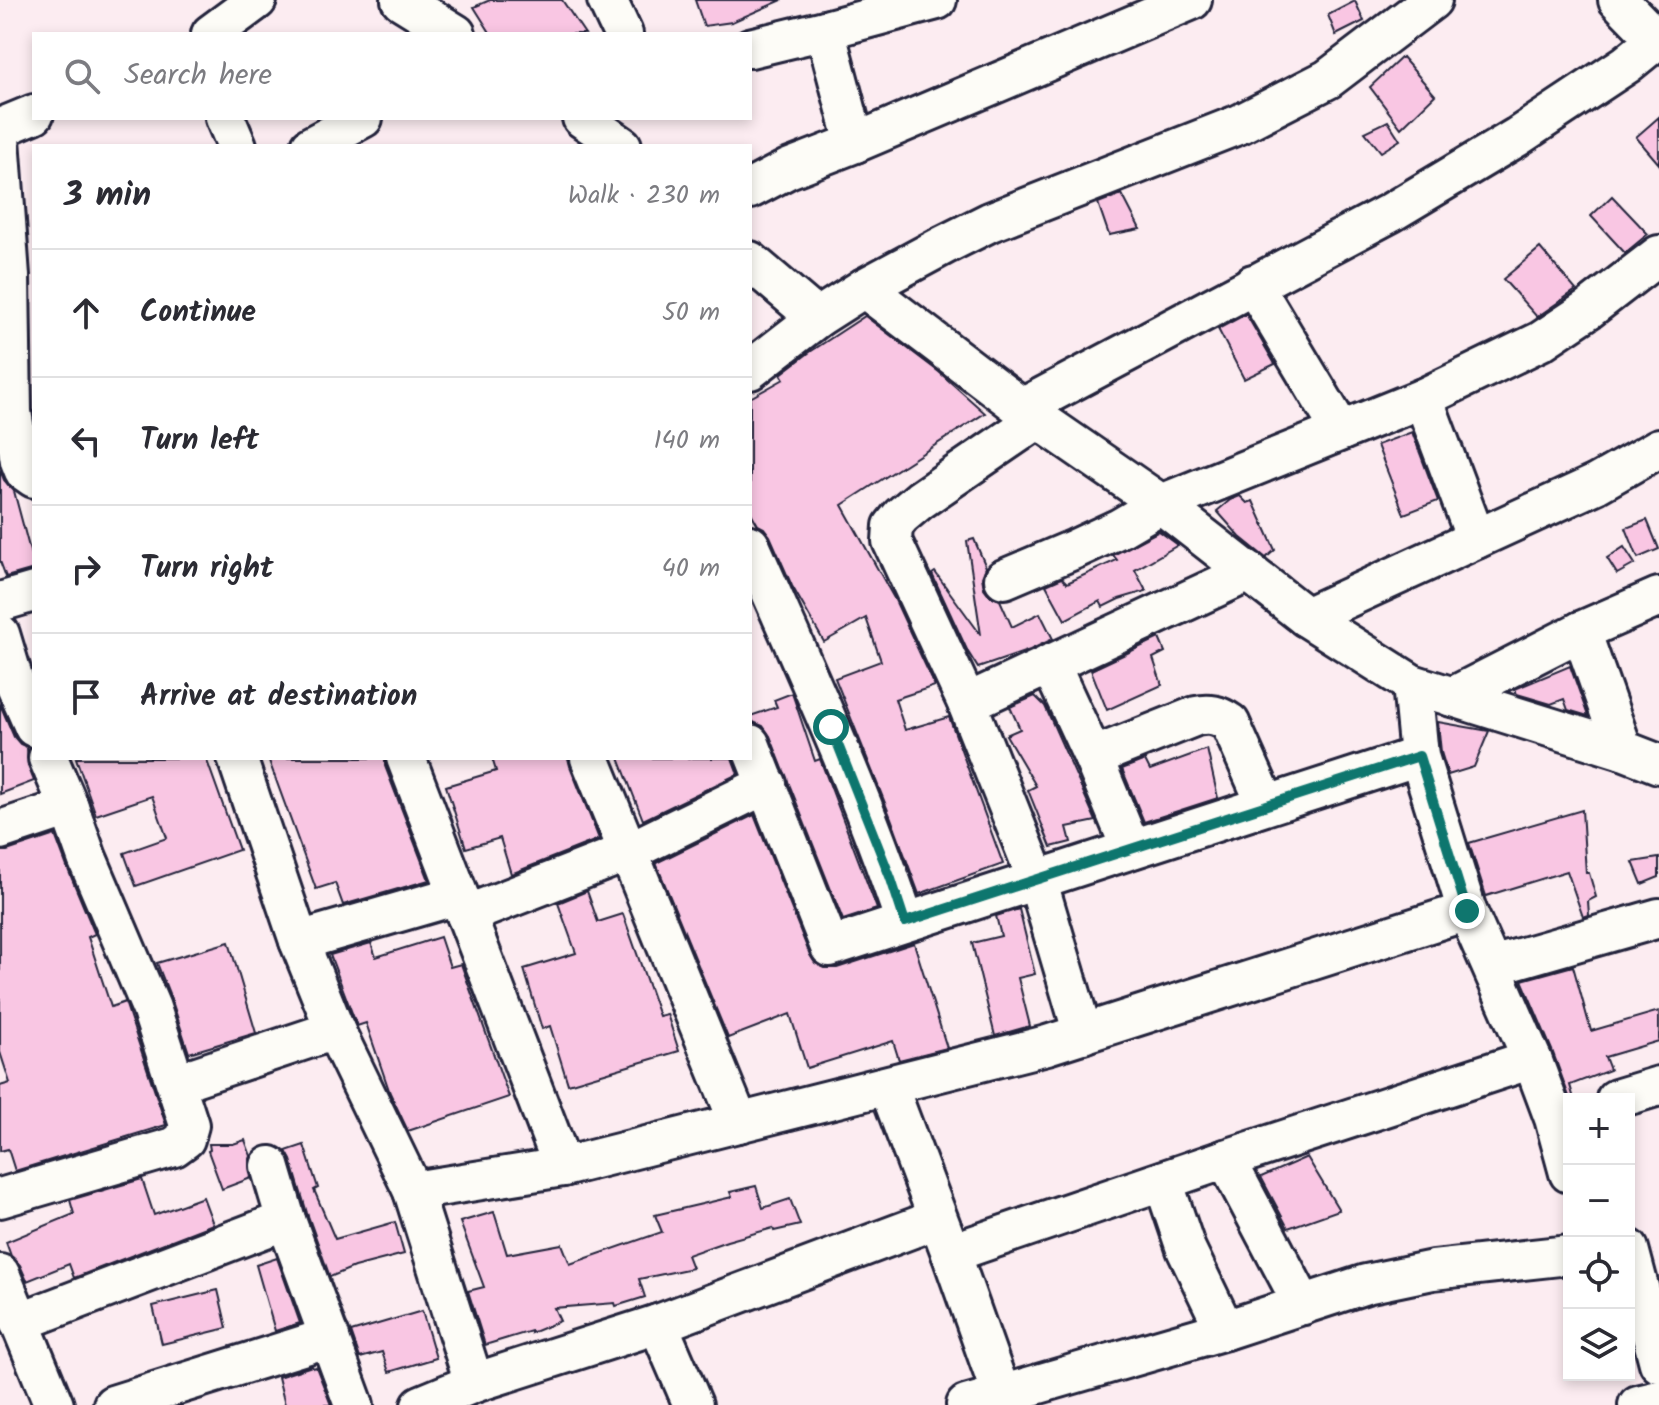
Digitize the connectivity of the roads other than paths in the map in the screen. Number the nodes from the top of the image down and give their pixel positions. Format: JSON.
{"nodes":[{"id":1,"x":257,"y":0,"type":"edge"},
{"id":2,"x":401,"y":0,"type":"edge"},
{"id":3,"x":454,"y":0,"type":"edge"},
{"id":4,"x":607,"y":0,"type":"edge"},
{"id":5,"x":937,"y":0,"type":"edge"},
{"id":6,"x":1192,"y":0,"type":"edge"},
{"id":7,"x":1432,"y":0,"type":"edge"},
{"id":8,"x":1618,"y":0,"type":"edge"},
{"id":9,"x":825,"y":30,"type":"junction"},
{"id":10,"x":214,"y":32,"type":"edge"},
{"id":11,"x":453,"y":32,"type":"edge"},
{"id":12,"x":473,"y":32,"type":"edge"},
{"id":13,"x":622,"y":32,"type":"edge"},
{"id":14,"x":1658,"y":40,"type":"edge"},
{"id":15,"x":752,"y":48,"type":"edge"},
{"id":16,"x":32,"y":115,"type":"edge"},
{"id":17,"x":226,"y":120,"type":"edge"},
{"id":18,"x":359,"y":120,"type":"edge"},
{"id":19,"x":0,"y":128,"type":"edge"},
{"id":20,"x":0,"y":139,"type":"edge"},
{"id":21,"x":855,"y":143,"type":"junction"},
{"id":22,"x":236,"y":144,"type":"edge"},
{"id":23,"x":315,"y":144,"type":"edge"},
{"id":24,"x":752,"y":188,"type":"edge"},
{"id":25,"x":752,"y":263,"type":"edge"},
{"id":26,"x":1656,"y":264,"type":"edge"},
{"id":27,"x":22,"y":271,"type":"edge"},
{"id":28,"x":1253,"y":284,"type":"junction"},
{"id":29,"x":864,"y":288,"type":"junction"},
{"id":30,"x":817,"y":318,"type":"junction"},
{"id":31,"x":22,"y":352,"type":"edge"},
{"id":32,"x":752,"y":368,"type":"edge"},
{"id":33,"x":1423,"y":398,"type":"junction"},
{"id":34,"x":6,"y":413,"type":"edge"},
{"id":35,"x":1030,"y":413,"type":"junction"},
{"id":36,"x":1341,"y":431,"type":"junction"},
{"id":37,"x":1659,"y":448,"type":"edge"},
{"id":38,"x":32,"y":477,"type":"edge"},
{"id":39,"x":1161,"y":504,"type":"junction"},
{"id":40,"x":1476,"y":539,"type":"junction"},
{"id":41,"x":752,"y":549,"type":"edge"},
{"id":42,"x":1249,"y":572,"type":"junction"},
{"id":43,"x":1004,"y":579,"type":"dead end"},
{"id":44,"x":32,"y":593,"type":"edge"},
{"id":45,"x":1659,"y":597,"type":"edge"},
{"id":46,"x":0,"y":602,"type":"edge"},
{"id":47,"x":1306,"y":617,"type":"junction"},
{"id":48,"x":1581,"y":631,"type":"junction"},
{"id":49,"x":0,"y":634,"type":"edge"},
{"id":50,"x":1050,"y":664,"type":"junction"},
{"id":51,"x":1412,"y":684,"type":"junction"},
{"id":52,"x":8,"y":686,"type":"edge"},
{"id":53,"x":1452,"y":697,"type":"junction"},
{"id":54,"x":967,"y":703,"type":"junction"},
{"id":55,"x":32,"y":724,"type":"edge"},
{"id":56,"x":752,"y":749,"type":"edge"},
{"id":57,"x":1623,"y":750,"type":"junction"},
{"id":58,"x":1419,"y":756,"type":"junction"},
{"id":59,"x":1093,"y":757,"type":"junction"},
{"id":60,"x":49,"y":760,"type":"edge"},
{"id":61,"x":238,"y":760,"type":"edge"},
{"id":62,"x":407,"y":760,"type":"edge"},
{"id":63,"x":591,"y":760,"type":"edge"},
{"id":64,"x":1659,"y":764,"type":"edge"},
{"id":65,"x":767,"y":784,"type":"junction"},
{"id":66,"x":1266,"y":804,"type":"junction"},
{"id":67,"x":69,"y":807,"type":"junction"},
{"id":68,"x":0,"y":830,"type":"edge"},
{"id":69,"x":1131,"y":849,"type":"junction"},
{"id":70,"x":630,"y":851,"type":"junction"},
{"id":71,"x":1037,"y":879,"type":"junction"},
{"id":72,"x":462,"y":905,"type":"junction"},
{"id":73,"x":1467,"y":911,"type":"junction"},
{"id":74,"x":1659,"y":918,"type":"edge"},
{"id":75,"x":905,"y":922,"type":"junction"},
{"id":76,"x":299,"y":941,"type":"junction"},
{"id":77,"x":1492,"y":966,"type":"junction"},
{"id":78,"x":335,"y":1030,"type":"junction"},
{"id":79,"x":1083,"y":1034,"type":"junction"},
{"id":80,"x":1532,"y":1059,"type":"junction"},
{"id":81,"x":176,"y":1083,"type":"junction"},
{"id":82,"x":888,"y":1086,"type":"junction"},
{"id":83,"x":1659,"y":1086,"type":"edge"},
{"id":84,"x":1635,"y":1093,"type":"edge"},
{"id":85,"x":1562,"y":1115,"type":"edge"},
{"id":86,"x":739,"y":1123,"type":"junction"},
{"id":87,"x":1226,"y":1159,"type":"junction"},
{"id":88,"x":1568,"y":1165,"type":"edge"},
{"id":89,"x":270,"y":1166,"type":"dead end"},
{"id":90,"x":563,"y":1167,"type":"junction"},
{"id":91,"x":1163,"y":1181,"type":"junction"},
{"id":92,"x":413,"y":1191,"type":"junction"},
{"id":93,"x":0,"y":1198,"type":"edge"},
{"id":94,"x":286,"y":1220,"type":"junction"},
{"id":95,"x":944,"y":1236,"type":"junction"},
{"id":96,"x":1659,"y":1243,"type":"edge"},
{"id":97,"x":1635,"y":1247,"type":"edge"},
{"id":98,"x":1563,"y":1256,"type":"edge"},
{"id":99,"x":1635,"y":1271,"type":"edge"},
{"id":100,"x":0,"y":1274,"type":"edge"},
{"id":101,"x":1303,"y":1305,"type":"junction"},
{"id":102,"x":19,"y":1322,"type":"junction"},
{"id":103,"x":658,"y":1324,"type":"junction"},
{"id":104,"x":1225,"y":1330,"type":"junction"},
{"id":105,"x":330,"y":1337,"type":"junction"},
{"id":106,"x":1659,"y":1363,"type":"edge"},
{"id":107,"x":474,"y":1383,"type":"junction"},
{"id":108,"x":1659,"y":1400,"type":"edge"},
{"id":109,"x":990,"y":1402,"type":"edge"},
{"id":110,"x":54,"y":1405,"type":"edge"},
{"id":111,"x":113,"y":1405,"type":"edge"},
{"id":112,"x":354,"y":1405,"type":"edge"},
{"id":113,"x":421,"y":1405,"type":"edge"},
{"id":114,"x":693,"y":1405,"type":"edge"},
{"id":115,"x":1638,"y":1405,"type":"edge"}],
"edges":[{"from":1,"to":10,"type":"street"},
{"from":2,"to":11,"type":"street"},
{"from":3,"to":12,"type":"street"},
{"from":4,"to":13,"type":"street"},
{"from":5,"to":9,"type":"street"},
{"from":6,"to":21,"type":"street"},
{"from":7,"to":29,"type":"street"},
{"from":8,"to":14,"type":"street"},
{"from":9,"to":15,"type":"street"},
{"from":9,"to":21,"type":"street"},
{"from":14,"to":28,"type":"street"},
{"from":16,"to":19,"type":"street"},
{"from":17,"to":22,"type":"street"},
{"from":18,"to":23,"type":"street"},
{"from":20,"to":27,"type":"street"},
{"from":21,"to":24,"type":"street"},
{"from":25,"to":30,"type":"street"},
{"from":26,"to":33,"type":"street"},
{"from":27,"to":31,"type":"street"},
{"from":28,"to":35,"type":"street"},
{"from":28,"to":36,"type":"street"},
{"from":29,"to":30,"type":"street"},
{"from":29,"to":35,"type":"street"},
{"from":30,"to":32,"type":"street"},
{"from":31,"to":34,"type":"street"},
{"from":33,"to":36,"type":"street"},
{"from":33,"to":40,"type":"street"},
{"from":34,"to":38,"type":"street"},
{"from":35,"to":39,"type":"street"},
{"from":35,"to":54,"type":"street"},
{"from":36,"to":39,"type":"street"},
{"from":37,"to":40,"type":"street"},
{"from":39,"to":42,"type":"street"},
{"from":39,"to":43,"type":"street"},
{"from":40,"to":47,"type":"street"},
{"from":41,"to":75,"type":"street"},
{"from":42,"to":47,"type":"street"},
{"from":42,"to":50,"type":"street"},
{"from":44,"to":46,"type":"street"},
{"from":45,"to":48,"type":"street"},
{"from":47,"to":51,"type":"street"},
{"from":48,"to":53,"type":"street"},
{"from":48,"to":57,"type":"street"},
{"from":49,"to":52,"type":"street"},
{"from":50,"to":54,"type":"street"},
{"from":50,"to":59,"type":"street"},
{"from":51,"to":53,"type":"street"},
{"from":51,"to":58,"type":"street"},
{"from":52,"to":55,"type":"street"},
{"from":53,"to":57,"type":"street"},
{"from":54,"to":71,"type":"street"},
{"from":56,"to":65,"type":"street"},
{"from":57,"to":64,"type":"street"},
{"from":58,"to":66,"type":"street"},
{"from":58,"to":73,"type":"street"},
{"from":59,"to":66,"type":"street"},
{"from":59,"to":69,"type":"street"},
{"from":60,"to":67,"type":"street"},
{"from":61,"to":76,"type":"street"},
{"from":62,"to":72,"type":"street"},
{"from":63,"to":70,"type":"street"},
{"from":65,"to":70,"type":"street"},
{"from":65,"to":75,"type":"street"},
{"from":66,"to":69,"type":"street"},
{"from":67,"to":68,"type":"street"},
{"from":67,"to":81,"type":"street"},
{"from":69,"to":71,"type":"street"},
{"from":70,"to":72,"type":"street"},
{"from":70,"to":86,"type":"street"},
{"from":71,"to":75,"type":"street"},
{"from":71,"to":79,"type":"street"},
{"from":72,"to":76,"type":"street"},
{"from":72,"to":90,"type":"street"},
{"from":73,"to":77,"type":"street"},
{"from":73,"to":79,"type":"street"},
{"from":74,"to":77,"type":"street"},
{"from":76,"to":78,"type":"street"},
{"from":77,"to":80,"type":"street"},
{"from":78,"to":81,"type":"street"},
{"from":78,"to":92,"type":"street"},
{"from":79,"to":82,"type":"street"},
{"from":80,"to":85,"type":"street"},
{"from":80,"to":87,"type":"street"},
{"from":81,"to":93,"type":"street"},
{"from":82,"to":86,"type":"street"},
{"from":82,"to":95,"type":"street"},
{"from":83,"to":84,"type":"street"},
{"from":85,"to":88,"type":"street"},
{"from":86,"to":90,"type":"street"},
{"from":87,"to":91,"type":"street"},
{"from":87,"to":101,"type":"street"},
{"from":89,"to":94,"type":"street"},
{"from":90,"to":92,"type":"street"},
{"from":91,"to":95,"type":"street"},
{"from":91,"to":104,"type":"street"},
{"from":92,"to":107,"type":"street"},
{"from":94,"to":102,"type":"street"},
{"from":94,"to":105,"type":"street"},
{"from":95,"to":103,"type":"street"},
{"from":95,"to":109,"type":"street"},
{"from":96,"to":97,"type":"street"},
{"from":98,"to":101,"type":"street"},
{"from":99,"to":106,"type":"street"},
{"from":100,"to":102,"type":"street"},
{"from":101,"to":104,"type":"street"},
{"from":102,"to":110,"type":"street"},
{"from":103,"to":107,"type":"street"},
{"from":103,"to":114,"type":"street"},
{"from":104,"to":109,"type":"street"},
{"from":105,"to":111,"type":"street"},
{"from":105,"to":112,"type":"street"},
{"from":107,"to":113,"type":"street"},
{"from":108,"to":115,"type":"street"}]}
